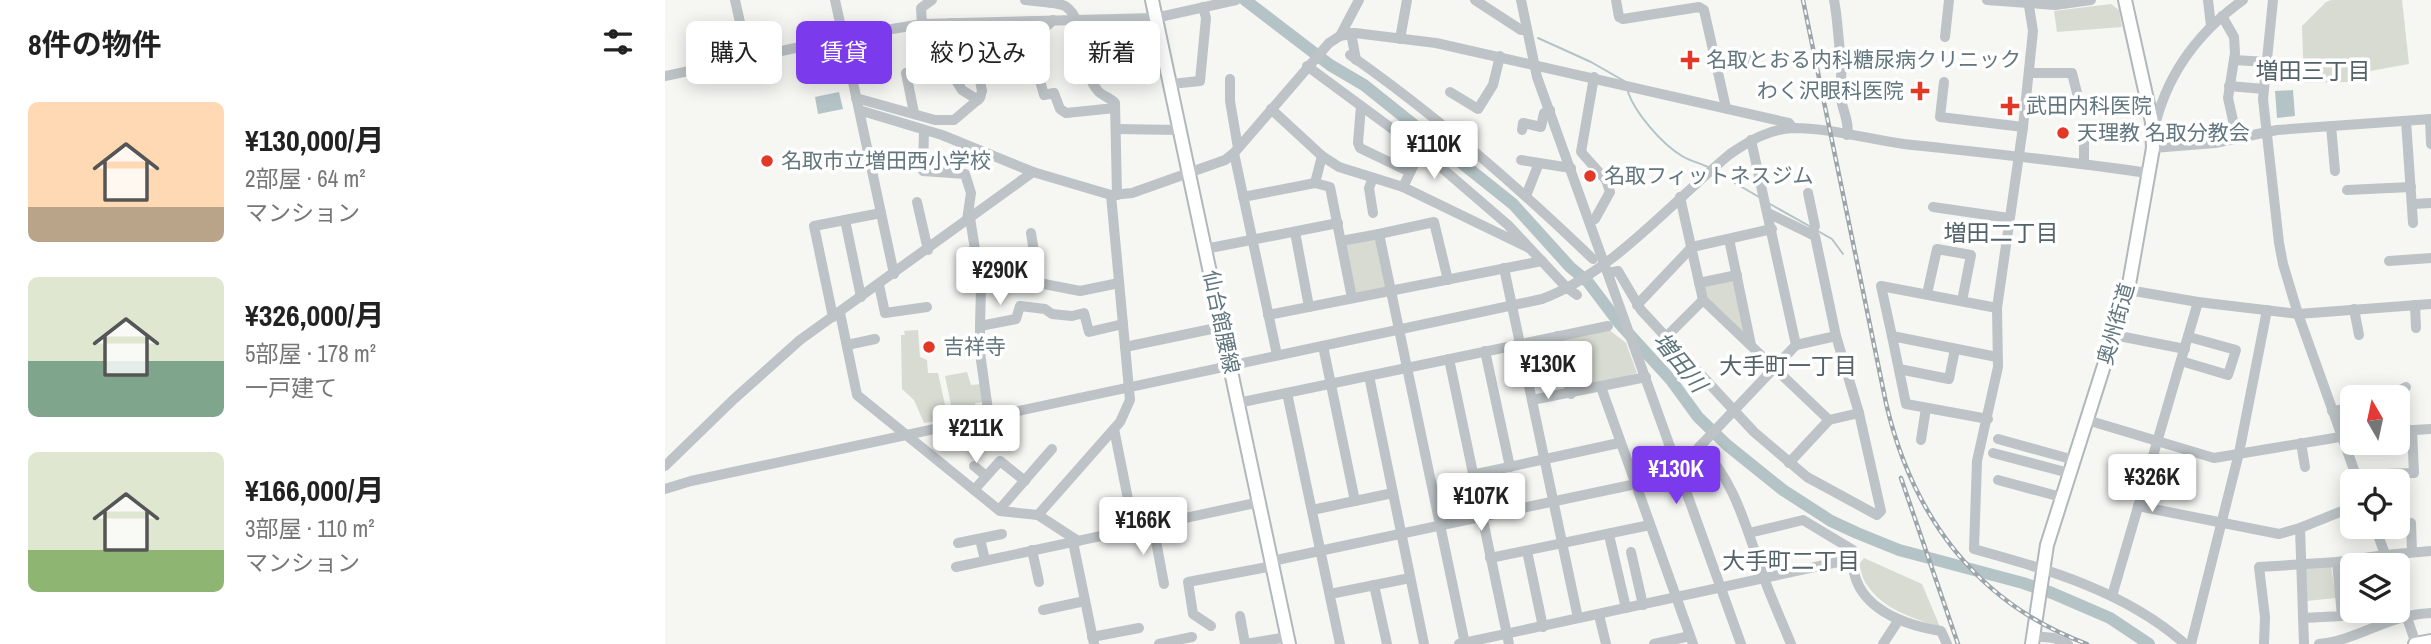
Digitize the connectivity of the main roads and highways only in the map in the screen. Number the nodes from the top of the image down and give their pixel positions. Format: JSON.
{"nodes":[{"id":1,"x":1152,"y":0,"type":"edge"},
{"id":2,"x":2125,"y":0,"type":"edge"},
{"id":3,"x":1288,"y":640,"type":"edge"},
{"id":4,"x":2033,"y":640,"type":"edge"},
{"id":5,"x":2431,"y":641,"type":"edge"},
{"id":6,"x":2416,"y":644,"type":"edge"}],
"edges":[{"from":1,"to":3,"type":"main road","name":"仙台館腰線"},
{"from":2,"to":4,"type":"main road","name":"奥州街道"},
{"from":5,"to":6,"type":"main road"}]}
